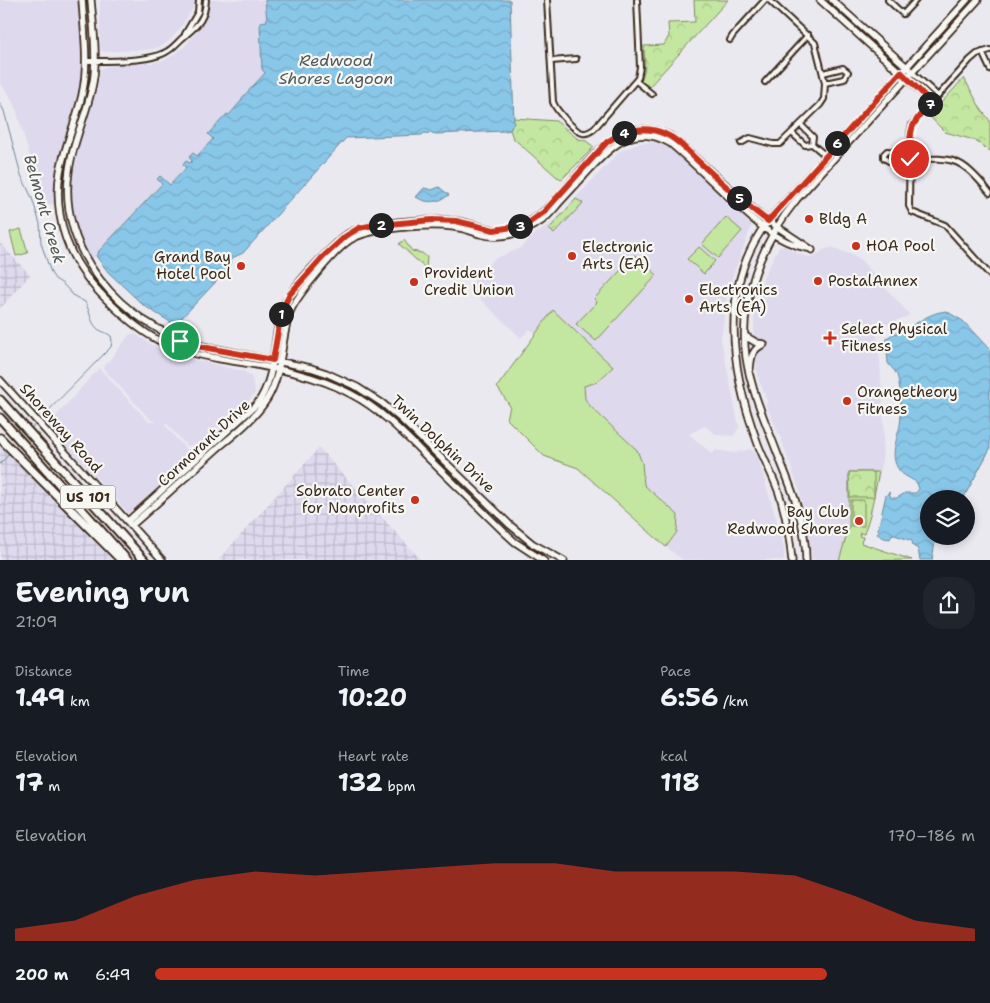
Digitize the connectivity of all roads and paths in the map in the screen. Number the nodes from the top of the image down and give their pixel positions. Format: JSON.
{"nodes":[{"id":1,"x":82,"y":0,"type":"edge"},
{"id":2,"x":91,"y":0,"type":"edge"},
{"id":3,"x":199,"y":0,"type":"edge"},
{"id":4,"x":206,"y":0,"type":"edge"},
{"id":5,"x":547,"y":0,"type":"edge"},
{"id":6,"x":637,"y":0,"type":"edge"},
{"id":7,"x":765,"y":0,"type":"edge"},
{"id":8,"x":769,"y":0,"type":"edge"},
{"id":9,"x":820,"y":0,"type":"edge"},
{"id":10,"x":832,"y":0,"type":"edge"},
{"id":11,"x":888,"y":0,"type":"edge"},
{"id":12,"x":916,"y":0,"type":"edge"},
{"id":13,"x":967,"y":0,"type":"edge"},
{"id":14,"x":978,"y":0,"type":"edge"},
{"id":15,"x":808,"y":35,"type":"junction"},
{"id":16,"x":184,"y":36,"type":"junction"},
{"id":17,"x":730,"y":40,"type":"dead end"},
{"id":18,"x":990,"y":50,"type":"edge"},
{"id":19,"x":982,"y":52,"type":"junction"},
{"id":20,"x":576,"y":59,"type":"dead end"},
{"id":21,"x":95,"y":61,"type":"junction"},
{"id":22,"x":550,"y":61,"type":"junction"},
{"id":23,"x":86,"y":62,"type":"junction"},
{"id":24,"x":906,"y":67,"type":"junction"},
{"id":25,"x":990,"y":69,"type":"edge"},
{"id":26,"x":901,"y":72,"type":"junction"},
{"id":27,"x":823,"y":73,"type":"junction"},
{"id":28,"x":913,"y":73,"type":"junction"},
{"id":29,"x":907,"y":79,"type":"junction"},
{"id":30,"x":636,"y":81,"type":"junction"},
{"id":31,"x":765,"y":82,"type":"dead end"},
{"id":32,"x":825,"y":84,"type":"junction"},
{"id":33,"x":652,"y":94,"type":"dead end"},
{"id":34,"x":938,"y":96,"type":"junction"},
{"id":35,"x":931,"y":102,"type":"junction"},
{"id":36,"x":801,"y":125,"type":"junction"},
{"id":37,"x":793,"y":134,"type":"junction"},
{"id":38,"x":741,"y":143,"type":"dead end"},
{"id":39,"x":812,"y":144,"type":"junction"},
{"id":40,"x":826,"y":156,"type":"junction"},
{"id":41,"x":910,"y":159,"type":"junction"},
{"id":42,"x":990,"y":193,"type":"edge"},
{"id":43,"x":768,"y":221,"type":"junction"},
{"id":44,"x":763,"y":227,"type":"junction"},
{"id":45,"x":775,"y":230,"type":"junction"},
{"id":46,"x":810,"y":249,"type":"dead end"},
{"id":47,"x":990,"y":275,"type":"edge"},
{"id":48,"x":745,"y":336,"type":"junction"},
{"id":49,"x":276,"y":361,"type":"junction"},
{"id":50,"x":275,"y":369,"type":"junction"},
{"id":51,"x":749,"y":374,"type":"junction"},
{"id":52,"x":0,"y":380,"type":"edge"},
{"id":53,"x":0,"y":400,"type":"edge"},
{"id":54,"x":0,"y":418,"type":"edge"},
{"id":55,"x":0,"y":438,"type":"edge"},
{"id":56,"x":130,"y":523,"type":"junction"},
{"id":57,"x":122,"y":560,"type":"edge"},
{"id":58,"x":128,"y":560,"type":"edge"},
{"id":59,"x":145,"y":560,"type":"edge"},
{"id":60,"x":163,"y":560,"type":"edge"},
{"id":61,"x":544,"y":560,"type":"edge"},
{"id":62,"x":564,"y":560,"type":"edge"},
{"id":63,"x":792,"y":560,"type":"edge"},
{"id":64,"x":806,"y":560,"type":"edge"}],
"edges":[{"from":1,"to":23,"type":"main road","name":"Twin Dolphin Drive"},
{"from":2,"to":21,"type":"main road","name":"Twin Dolphin Drive"},
{"from":3,"to":16,"type":"street"},
{"from":4,"to":16,"type":"street"},
{"from":5,"to":22,"type":"street"},
{"from":6,"to":30,"type":"street"},
{"from":7,"to":17,"type":"street"},
{"from":8,"to":15,"type":"street"},
{"from":9,"to":26,"type":"main road"},
{"from":10,"to":24,"type":"main road"},
{"from":11,"to":12,"type":"street"},
{"from":13,"to":24,"type":"main road"},
{"from":14,"to":28,"type":"main road"},
{"from":15,"to":27,"type":"street"},
{"from":15,"to":31,"type":"street"},
{"from":16,"to":21,"type":"street"},
{"from":18,"to":19,"type":"street"},
{"from":19,"to":25,"type":"street"},
{"from":19,"to":34,"type":"street"},
{"from":20,"to":22,"type":"street"},
{"from":21,"to":23,"type":"street"},
{"from":21,"to":49,"type":"main road","name":"Twin Dolphin Drive"},
{"from":22,"to":30,"type":"street"},
{"from":23,"to":50,"type":"main road","name":"Twin Dolphin Drive"},
{"from":24,"to":26,"type":"main road"},
{"from":24,"to":28,"type":"main road"},
{"from":26,"to":29,"type":"main road"},
{"from":26,"to":40,"type":"main road"},
{"from":27,"to":32,"type":"street"},
{"from":27,"to":32,"type":"street"},
{"from":28,"to":29,"type":"main road"},
{"from":28,"to":34,"type":"street"},
{"from":29,"to":35,"type":"street"},
{"from":29,"to":45,"type":"main road"},
{"from":30,"to":33,"type":"street"},
{"from":32,"to":36,"type":"street"},
{"from":34,"to":35,"type":"street"},
{"from":35,"to":41,"type":"street"},
{"from":36,"to":37,"type":"street"},
{"from":36,"to":39,"type":"street"},
{"from":37,"to":38,"type":"street"},
{"from":37,"to":39,"type":"street"},
{"from":39,"to":40,"type":"street"},
{"from":40,"to":43,"type":"main road"},
{"from":41,"to":41,"type":"street"},
{"from":41,"to":42,"type":"street"},
{"from":41,"to":47,"type":"street"},
{"from":43,"to":44,"type":"main road"},
{"from":43,"to":45,"type":"main road"},
{"from":43,"to":49,"type":"main road"},
{"from":44,"to":45,"type":"main road"},
{"from":44,"to":49,"type":"main road"},
{"from":44,"to":63,"type":"main road"},
{"from":45,"to":46,"type":"main road"},
{"from":45,"to":48,"type":"main road"},
{"from":48,"to":51,"type":"main road"},
{"from":48,"to":51,"type":"main road"},
{"from":49,"to":50,"type":"main road","name":"Cormorant Drive"},
{"from":49,"to":62,"type":"main road","name":"Twin Dolphin Drive"},
{"from":50,"to":56,"type":"main road","name":"Cormorant Drive"},
{"from":50,"to":61,"type":"main road","name":"Twin Dolphin Drive"},
{"from":51,"to":64,"type":"main road"},
{"from":52,"to":56,"type":"main road","name":"Shoreway Road"},
{"from":53,"to":59,"type":"highway","number":"US 101"},
{"from":54,"to":58,"type":"highway","number":"US 101"},
{"from":55,"to":57,"type":"highway"},
{"from":56,"to":60,"type":"main road","name":"Shoreway Road"}]}
